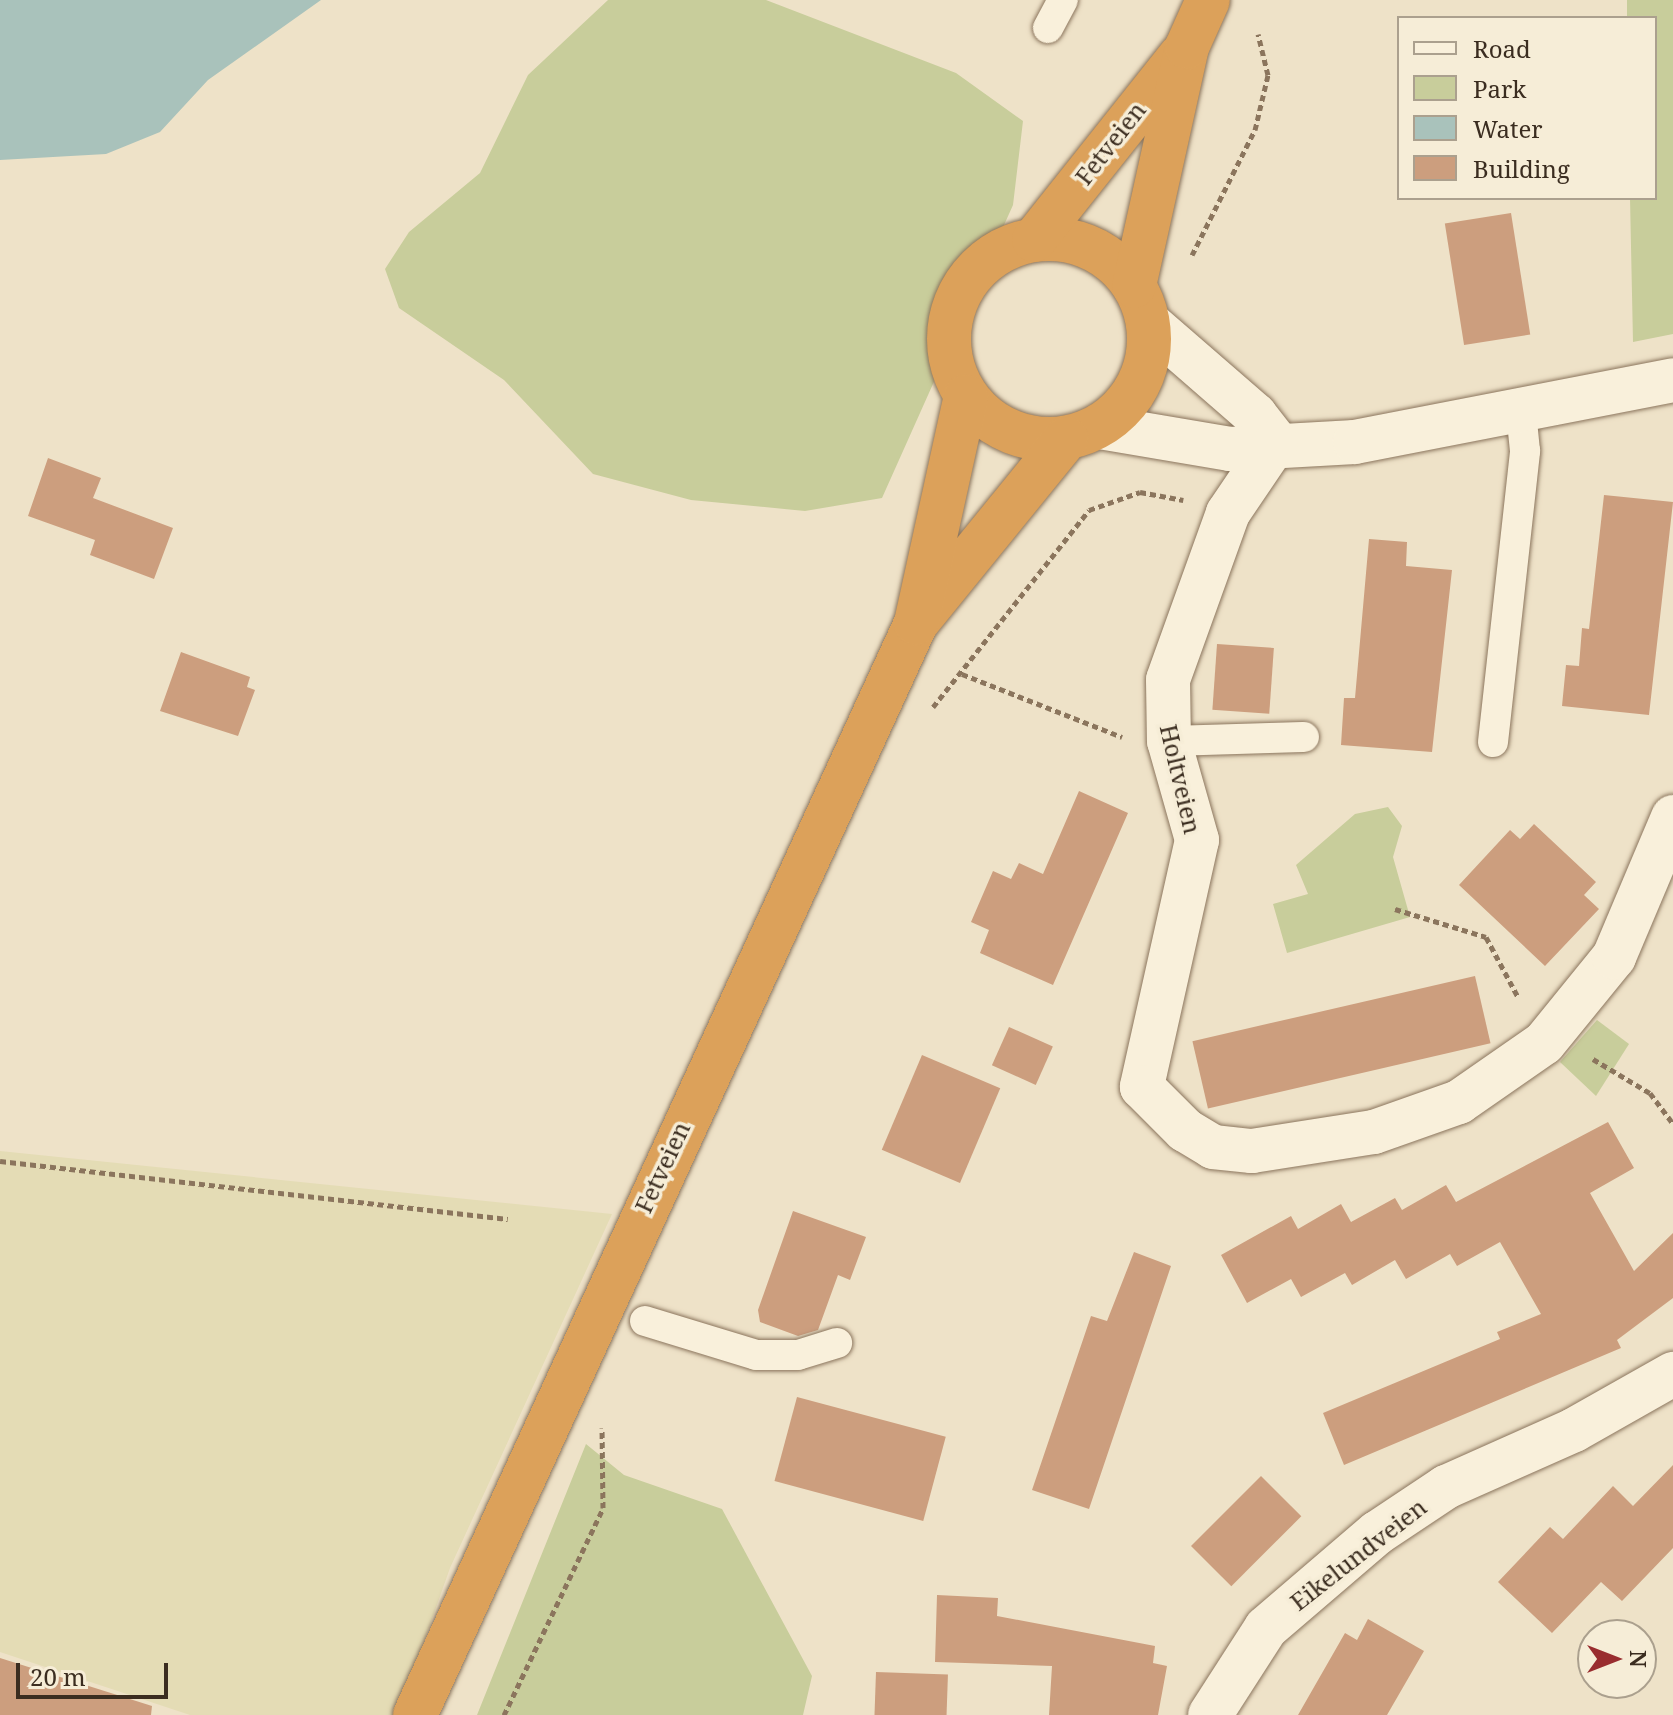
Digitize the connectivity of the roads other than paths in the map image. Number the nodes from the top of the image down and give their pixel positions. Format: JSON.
{"nodes":[{"id":1,"x":1063,"y":0,"type":"edge"},
{"id":2,"x":1208,"y":0,"type":"edge"},
{"id":3,"x":1048,"y":28,"type":"dead end"},
{"id":4,"x":1187,"y":47,"type":"junction"},
{"id":5,"x":1034,"y":240,"type":"junction"},
{"id":6,"x":1141,"y":304,"type":"junction"},
{"id":7,"x":1673,"y":380,"type":"edge"},
{"id":8,"x":966,"y":396,"type":"junction"},
{"id":9,"x":1521,"y":411,"type":"junction"},
{"id":10,"x":1083,"y":433,"type":"junction"},
{"id":11,"x":1276,"y":442,"type":"junction"},
{"id":12,"x":916,"y":623,"type":"junction"},
{"id":13,"x":1168,"y":725,"type":"junction"},
{"id":14,"x":1304,"y":737,"type":"dead end"},
{"id":15,"x":1493,"y":742,"type":"dead end"},
{"id":16,"x":1673,"y":817,"type":"edge"},
{"id":17,"x":645,"y":1321,"type":"dead end"},
{"id":18,"x":837,"y":1343,"type":"dead end"},
{"id":19,"x":1673,"y":1374,"type":"edge"},
{"id":20,"x":415,"y":1715,"type":"edge"},
{"id":21,"x":1210,"y":1715,"type":"edge"}],
"edges":[{"from":1,"to":3,"type":"lane"},
{"from":2,"to":4,"type":"highway","name":"Fetveien"},
{"from":4,"to":5,"type":"highway","name":"Fetveien"},
{"from":4,"to":6,"type":"highway","name":"Fetveien"},
{"from":5,"to":6,"type":"highway"},
{"from":5,"to":8,"type":"highway"},
{"from":6,"to":10,"type":"highway"},
{"from":6,"to":11,"type":"street"},
{"from":7,"to":9,"type":"street"},
{"from":8,"to":10,"type":"highway"},
{"from":8,"to":12,"type":"highway","name":"Fetveien"},
{"from":9,"to":11,"type":"street"},
{"from":9,"to":15,"type":"lane"},
{"from":10,"to":11,"type":"street"},
{"from":10,"to":12,"type":"highway","name":"Fetveien"},
{"from":11,"to":13,"type":"street","name":"Holtveien"},
{"from":12,"to":20,"type":"highway","name":"Fetveien"},
{"from":13,"to":14,"type":"lane"},
{"from":13,"to":16,"type":"street","name":"Holtveien"},
{"from":17,"to":18,"type":"lane"},
{"from":19,"to":21,"type":"street","name":"Eikelundveien"}]}
